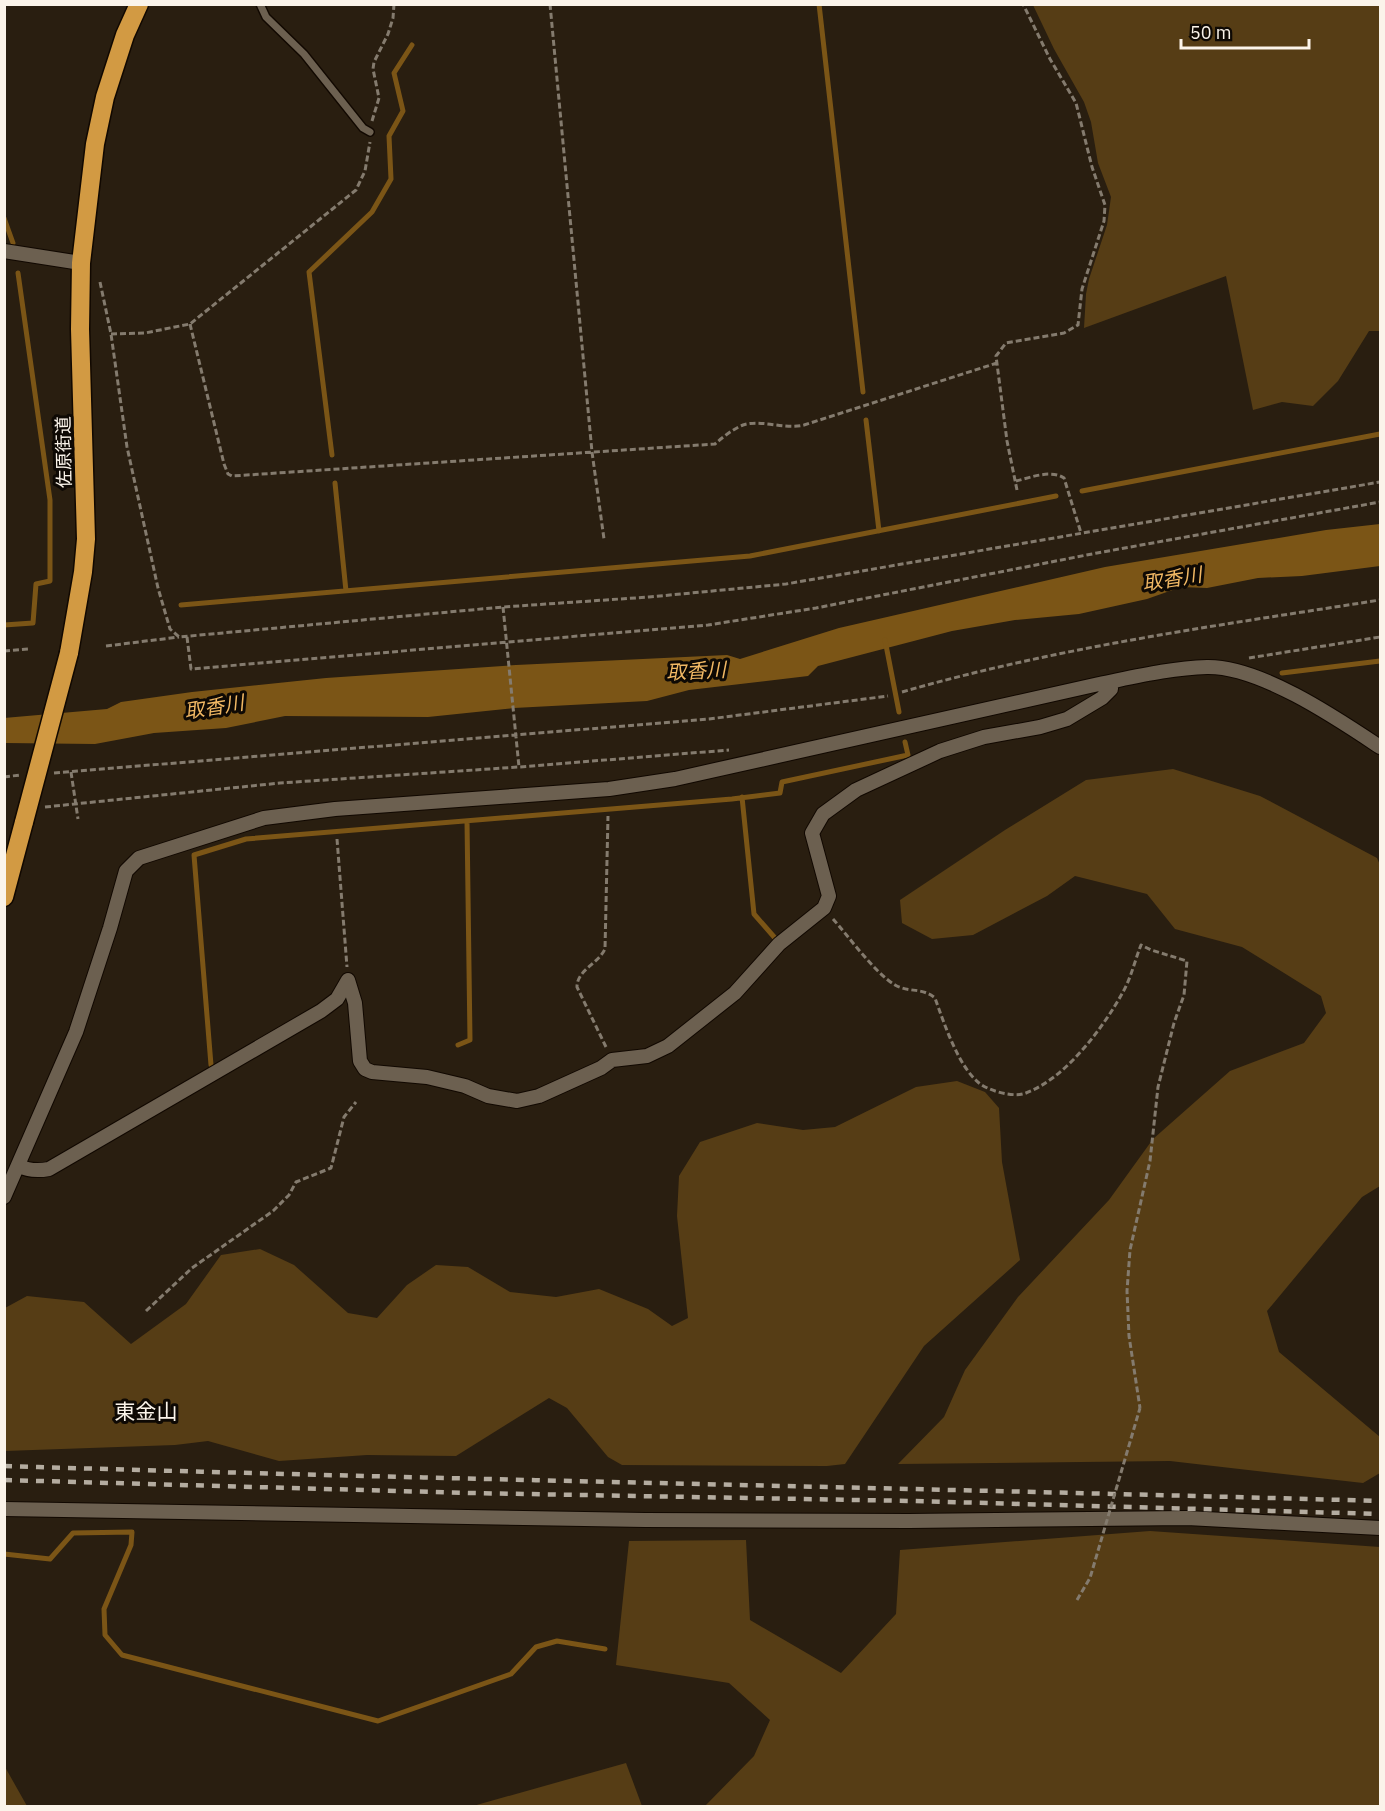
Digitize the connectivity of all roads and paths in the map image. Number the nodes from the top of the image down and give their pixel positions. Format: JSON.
{"nodes":[{"id":1,"x":139,"y":4,"type":"edge"},
{"id":2,"x":260,"y":4,"type":"edge"},
{"id":3,"x":393,"y":4,"type":"edge"},
{"id":4,"x":550,"y":4,"type":"edge"},
{"id":5,"x":1023,"y":4,"type":"edge"},
{"id":6,"x":370,"y":132,"type":"junction"},
{"id":7,"x":4,"y":251,"type":"edge"},
{"id":8,"x":81,"y":263,"type":"junction"},
{"id":9,"x":99,"y":281,"type":"dead end"},
{"id":10,"x":190,"y":324,"type":"junction"},
{"id":11,"x":111,"y":334,"type":"junction"},
{"id":12,"x":997,"y":363,"type":"junction"},
{"id":13,"x":592,"y":452,"type":"junction"},
{"id":14,"x":1016,"y":481,"type":"junction"},
{"id":15,"x":1380,"y":482,"type":"edge"},
{"id":16,"x":1017,"y":490,"type":"dead end"},
{"id":17,"x":1380,"y":502,"type":"edge"},
{"id":18,"x":1081,"y":534,"type":"junction"},
{"id":19,"x":604,"y":539,"type":"dead end"},
{"id":20,"x":1380,"y":600,"type":"edge"},
{"id":21,"x":503,"y":607,"type":"junction"},
{"id":22,"x":179,"y":637,"type":"junction"},
{"id":23,"x":187,"y":637,"type":"junction"},
{"id":24,"x":1380,"y":637,"type":"edge"},
{"id":25,"x":506,"y":642,"type":"junction"},
{"id":26,"x":106,"y":645,"type":"dead end"},
{"id":27,"x":29,"y":649,"type":"dead end"},
{"id":28,"x":4,"y":651,"type":"edge"},
{"id":29,"x":1223,"y":668,"type":"junction"},
{"id":30,"x":1112,"y":682,"type":"junction"},
{"id":31,"x":902,"y":692,"type":"dead end"},
{"id":32,"x":888,"y":696,"type":"dead end"},
{"id":33,"x":516,"y":736,"type":"junction"},
{"id":34,"x":1380,"y":747,"type":"edge"},
{"id":35,"x":740,"y":749,"type":"dead end"},
{"id":36,"x":519,"y":767,"type":"junction"},
{"id":37,"x":71,"y":771,"type":"junction"},
{"id":38,"x":49,"y":773,"type":"dead end"},
{"id":39,"x":27,"y":775,"type":"dead end"},
{"id":40,"x":4,"y":777,"type":"edge"},
{"id":41,"x":77,"y":804,"type":"junction"},
{"id":42,"x":55,"y":806,"type":"dead end"},
{"id":43,"x":608,"y":816,"type":"dead end"},
{"id":44,"x":78,"y":819,"type":"dead end"},
{"id":45,"x":337,"y":839,"type":"dead end"},
{"id":46,"x":4,"y":897,"type":"edge"},
{"id":47,"x":824,"y":908,"type":"junction"},
{"id":48,"x":348,"y":980,"type":"junction"},
{"id":49,"x":612,"y":1060,"type":"junction"},
{"id":50,"x":356,"y":1102,"type":"dead end"},
{"id":51,"x":19,"y":1166,"type":"junction"},
{"id":52,"x":4,"y":1197,"type":"edge"},
{"id":53,"x":147,"y":1311,"type":"dead end"},
{"id":54,"x":4,"y":1509,"type":"edge"},
{"id":55,"x":1380,"y":1528,"type":"edge"},
{"id":56,"x":1077,"y":1600,"type":"dead end"}],
"edges":[{"from":1,"to":8,"type":"highway","name":"佐原街道"},
{"from":2,"to":6,"type":"lane"},
{"from":3,"to":6,"type":"path"},
{"from":4,"to":13,"type":"path"},
{"from":5,"to":12,"type":"path"},
{"from":6,"to":10,"type":"path"},
{"from":7,"to":8,"type":"street"},
{"from":8,"to":46,"type":"highway","name":"佐原街道","bridge":true},
{"from":9,"to":11,"type":"path"},
{"from":10,"to":11,"type":"path"},
{"from":10,"to":13,"type":"path"},
{"from":11,"to":22,"type":"path"},
{"from":12,"to":13,"type":"path"},
{"from":12,"to":14,"type":"path"},
{"from":13,"to":19,"type":"path"},
{"from":14,"to":16,"type":"path"},
{"from":14,"to":18,"type":"path"},
{"from":15,"to":18,"type":"path"},
{"from":17,"to":25,"type":"path"},
{"from":18,"to":21,"type":"path"},
{"from":20,"to":31,"type":"path"},
{"from":21,"to":23,"type":"path"},
{"from":21,"to":25,"type":"path"},
{"from":22,"to":23,"type":"path"},
{"from":22,"to":26,"type":"path"},
{"from":23,"to":25,"type":"path"},
{"from":24,"to":29,"type":"path"},
{"from":25,"to":33,"type":"path"},
{"from":27,"to":28,"type":"path"},
{"from":29,"to":30,"type":"street"},
{"from":29,"to":34,"type":"street"},
{"from":30,"to":47,"type":"street"},
{"from":30,"to":51,"type":"street"},
{"from":32,"to":33,"type":"path"},
{"from":33,"to":36,"type":"path"},
{"from":33,"to":37,"type":"path"},
{"from":35,"to":36,"type":"path"},
{"from":36,"to":41,"type":"path"},
{"from":37,"to":38,"type":"path"},
{"from":37,"to":41,"type":"path"},
{"from":39,"to":40,"type":"path"},
{"from":41,"to":42,"type":"path"},
{"from":41,"to":44,"type":"path"},
{"from":43,"to":49,"type":"path"},
{"from":45,"to":48,"type":"path"},
{"from":47,"to":49,"type":"street"},
{"from":47,"to":56,"type":"path","bridge":true},
{"from":48,"to":49,"type":"street"},
{"from":48,"to":51,"type":"street"},
{"from":50,"to":53,"type":"path"},
{"from":51,"to":52,"type":"street"},
{"from":54,"to":55,"type":"street"}]}
